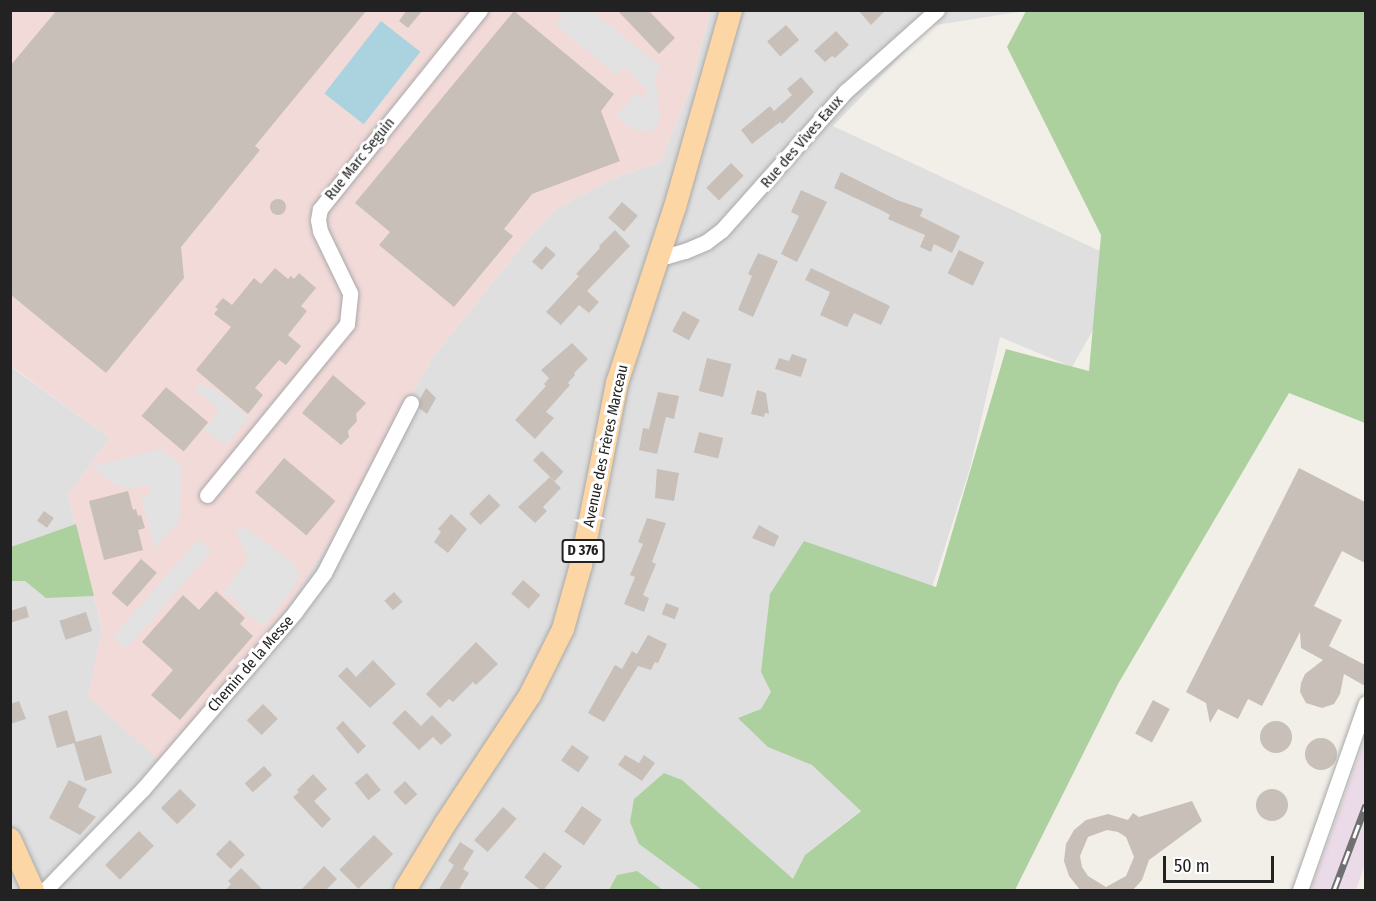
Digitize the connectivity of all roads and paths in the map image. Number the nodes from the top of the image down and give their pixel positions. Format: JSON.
{"nodes":[{"id":1,"x":480,"y":10,"type":"edge"},
{"id":2,"x":731,"y":10,"type":"edge"},
{"id":3,"x":937,"y":10,"type":"edge"},
{"id":4,"x":660,"y":254,"type":"junction"},
{"id":5,"x":411,"y":403,"type":"dead end"},
{"id":6,"x":207,"y":495,"type":"dead end"},
{"id":7,"x":1365,"y":703,"type":"edge"},
{"id":8,"x":10,"y":840,"type":"edge"},
{"id":9,"x":33,"y":891,"type":"edge"},
{"id":10,"x":45,"y":891,"type":"edge"},
{"id":11,"x":405,"y":891,"type":"edge"},
{"id":12,"x":1300,"y":891,"type":"edge"}],
"edges":[{"from":1,"to":6,"type":"street","name":"Rue Marc Seguin"},
{"from":2,"to":4,"type":"main road","name":"Avenue des Frères Marceau","number":"D 376"},
{"from":3,"to":4,"type":"street","name":"Rue des Vives Eaux"},
{"from":4,"to":11,"type":"main road","name":"Avenue des Frères Marceau","number":"D 376"},
{"from":5,"to":10,"type":"street","name":"Chemin de la Messe"},
{"from":7,"to":12,"type":"street"},
{"from":8,"to":9,"type":"main road"}]}
